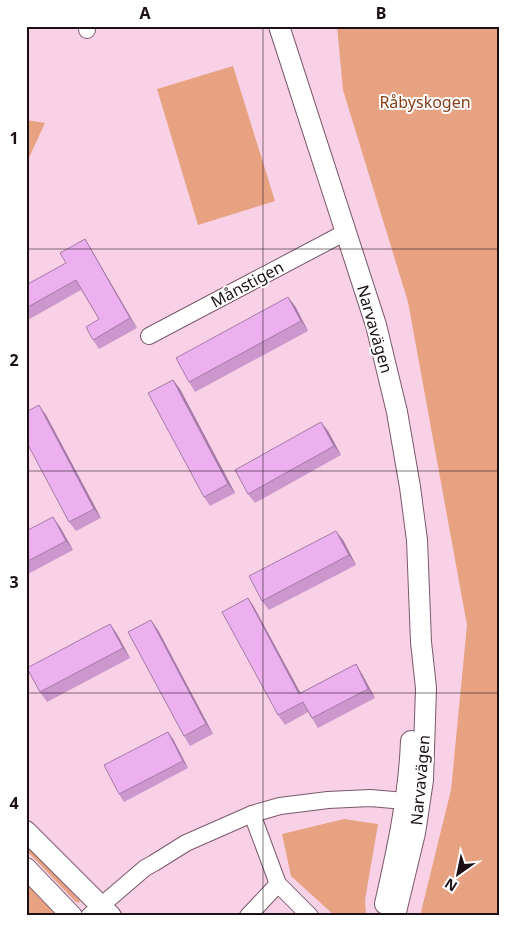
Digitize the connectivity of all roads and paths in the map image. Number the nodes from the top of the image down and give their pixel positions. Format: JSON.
{"nodes":[{"id":1,"x":278,"y":26,"type":"edge"},
{"id":2,"x":346,"y":232,"type":"junction"},
{"id":3,"x":149,"y":336,"type":"dead end"},
{"id":4,"x":413,"y":802,"type":"junction"},
{"id":5,"x":252,"y":814,"type":"junction"},
{"id":6,"x":26,"y":831,"type":"edge"},
{"id":7,"x":26,"y":868,"type":"edge"},
{"id":8,"x":278,"y":884,"type":"junction"},
{"id":9,"x":100,"y":912,"type":"edge"},
{"id":10,"x":72,"y":916,"type":"edge"},
{"id":11,"x":248,"y":916,"type":"edge"},
{"id":12,"x":310,"y":916,"type":"edge"},
{"id":13,"x":382,"y":916,"type":"edge"},
{"id":14,"x":395,"y":916,"type":"edge"}],
"edges":[{"from":1,"to":2,"type":"main road","name":"Narvavägen"},
{"from":2,"to":3,"type":"street","name":"Månstigen"},
{"from":2,"to":4,"type":"main road","name":"Narvavägen"},
{"from":4,"to":5,"type":"street"},
{"from":4,"to":13,"type":"main road","name":"Narvavägen"},
{"from":4,"to":14,"type":"main road","name":"Narvavägen"},
{"from":5,"to":8,"type":"street"},
{"from":5,"to":9,"type":"street"},
{"from":6,"to":9,"type":"main road"},
{"from":7,"to":10,"type":"main road"},
{"from":8,"to":11,"type":"street"},
{"from":8,"to":12,"type":"street"}]}
